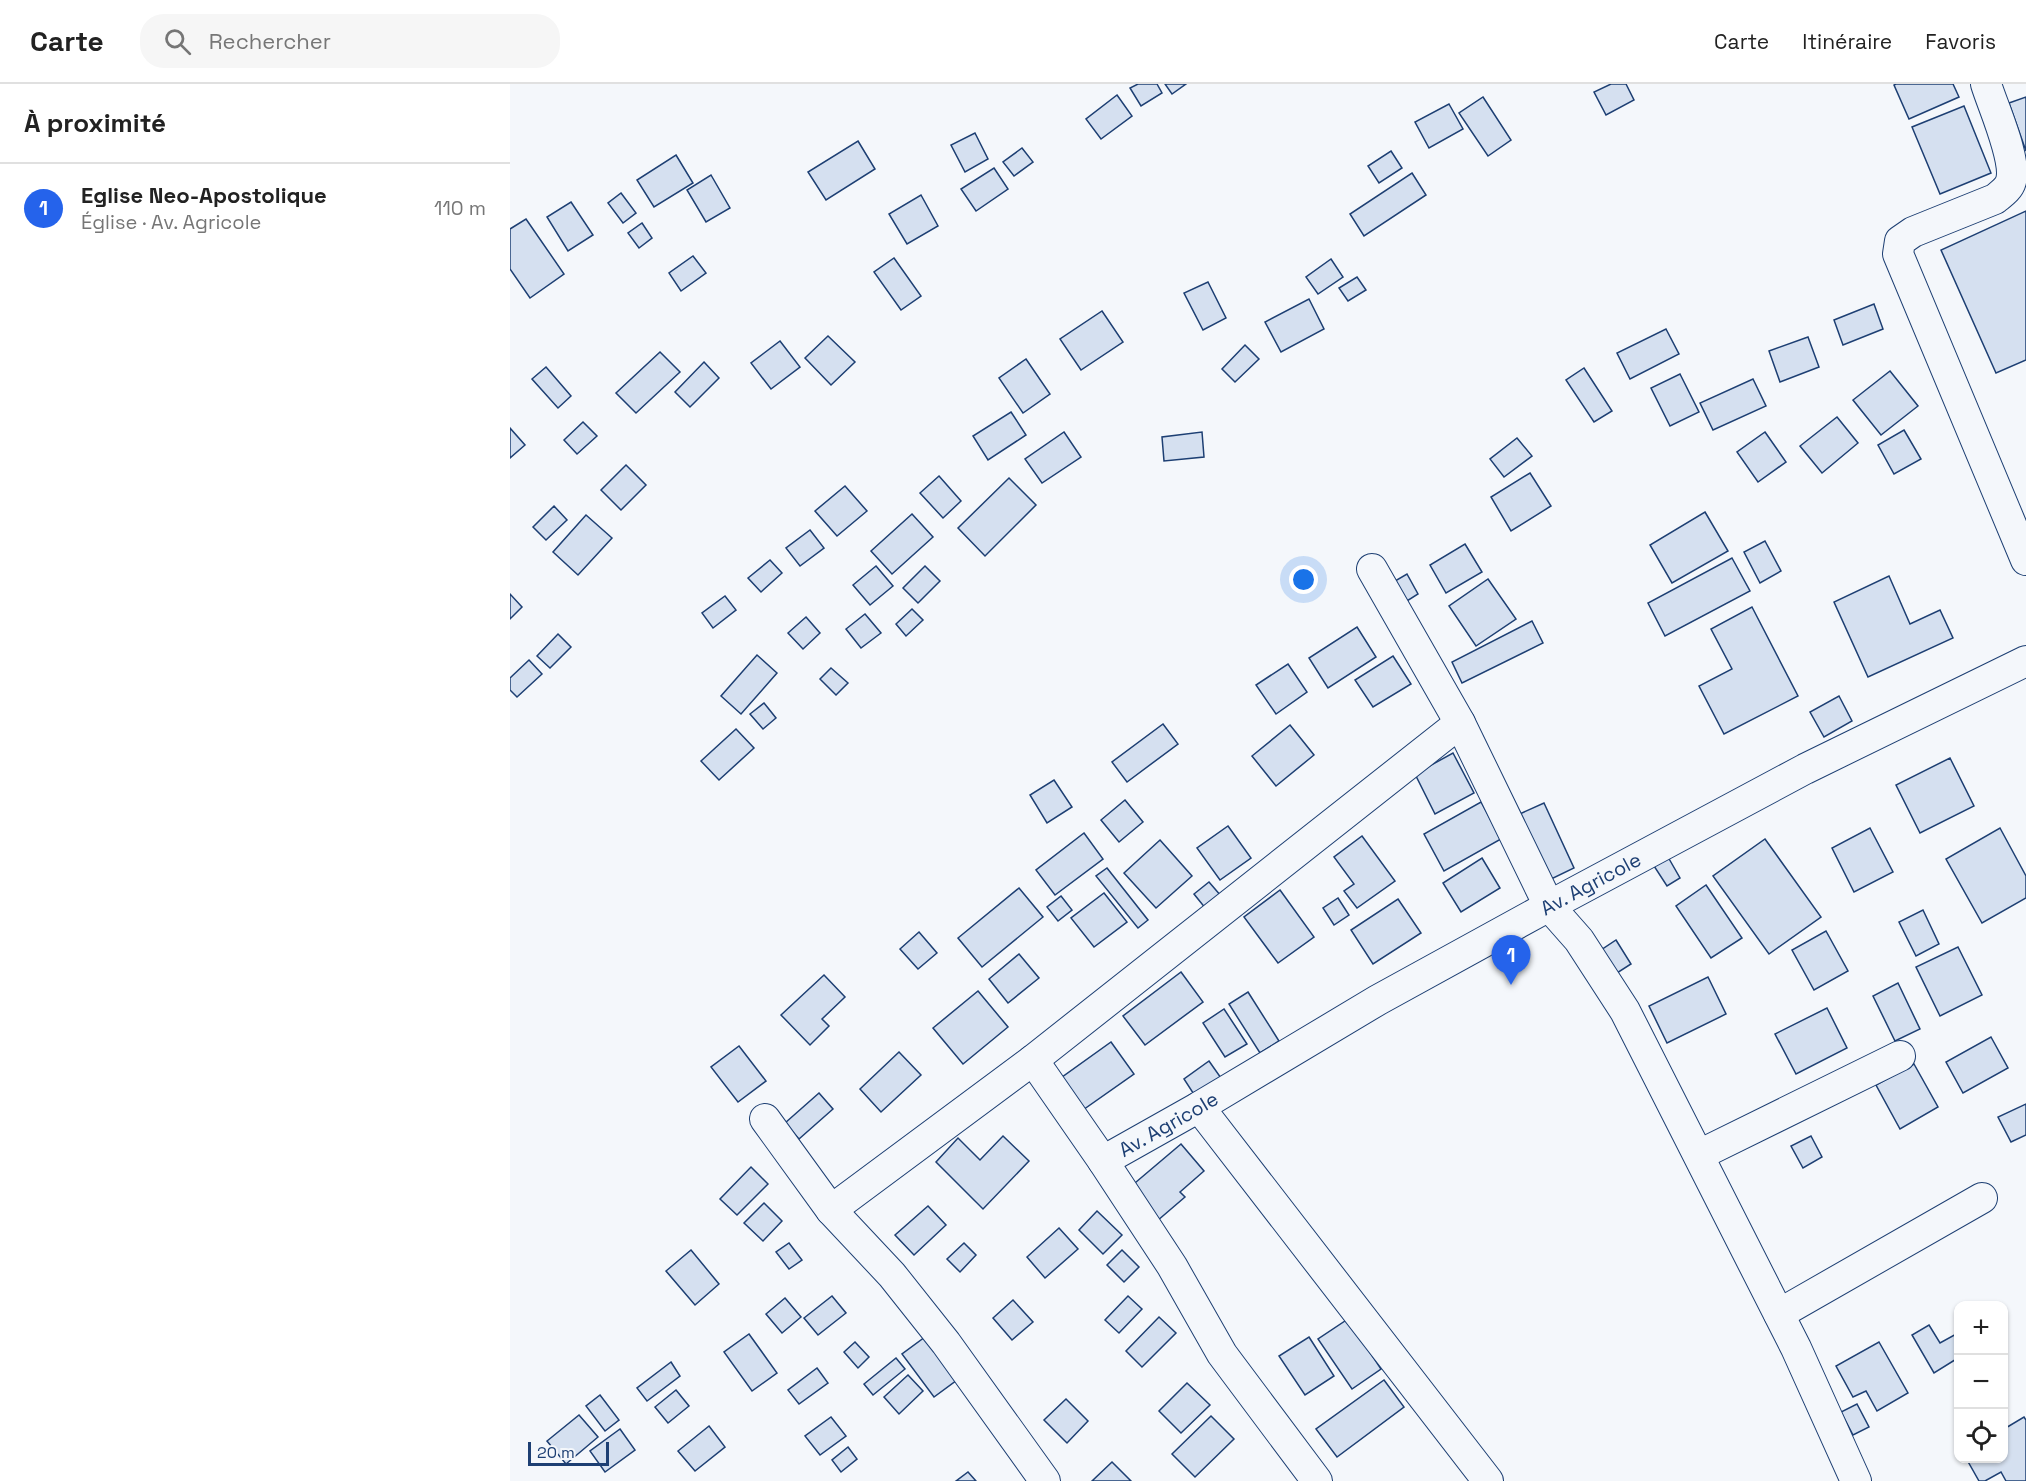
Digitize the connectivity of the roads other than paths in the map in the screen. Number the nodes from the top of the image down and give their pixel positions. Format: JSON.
{"nodes":[{"id":1,"x":1986,"y":84,"type":"edge"},
{"id":2,"x":2026,"y":560,"type":"edge"},
{"id":3,"x":1372,"y":569,"type":"dead end"},
{"id":4,"x":2026,"y":661,"type":"edge"},
{"id":5,"x":1460,"y":723,"type":"junction"},
{"id":6,"x":1549,"y":906,"type":"junction"},
{"id":7,"x":1900,"y":1056,"type":"dead end"},
{"id":8,"x":1033,"y":1060,"type":"junction"},
{"id":9,"x":1199,"y":1107,"type":"junction"},
{"id":10,"x":765,"y":1119,"type":"dead end"},
{"id":11,"x":1699,"y":1155,"type":"junction"},
{"id":12,"x":1103,"y":1161,"type":"junction"},
{"id":13,"x":1982,"y":1198,"type":"dead end"},
{"id":14,"x":831,"y":1210,"type":"junction"},
{"id":15,"x":1779,"y":1314,"type":"junction"},
{"id":16,"x":1045,"y":1481,"type":"edge"},
{"id":17,"x":1317,"y":1481,"type":"edge"},
{"id":18,"x":1488,"y":1481,"type":"edge"},
{"id":19,"x":1856,"y":1481,"type":"edge"}],
"edges":[{"from":1,"to":2,"type":"street"},
{"from":3,"to":5,"type":"street"},
{"from":4,"to":6,"type":"street","name":"Av. Agricole"},
{"from":5,"to":6,"type":"street"},
{"from":5,"to":8,"type":"street"},
{"from":6,"to":9,"type":"street","name":"Av. Agricole"},
{"from":6,"to":11,"type":"street"},
{"from":7,"to":11,"type":"street"},
{"from":8,"to":12,"type":"street"},
{"from":8,"to":14,"type":"street"},
{"from":9,"to":12,"type":"street","name":"Av. Agricole"},
{"from":9,"to":18,"type":"street"},
{"from":10,"to":14,"type":"street"},
{"from":11,"to":15,"type":"street"},
{"from":12,"to":17,"type":"street"},
{"from":13,"to":15,"type":"street"},
{"from":14,"to":16,"type":"street"},
{"from":15,"to":19,"type":"street"}]}
